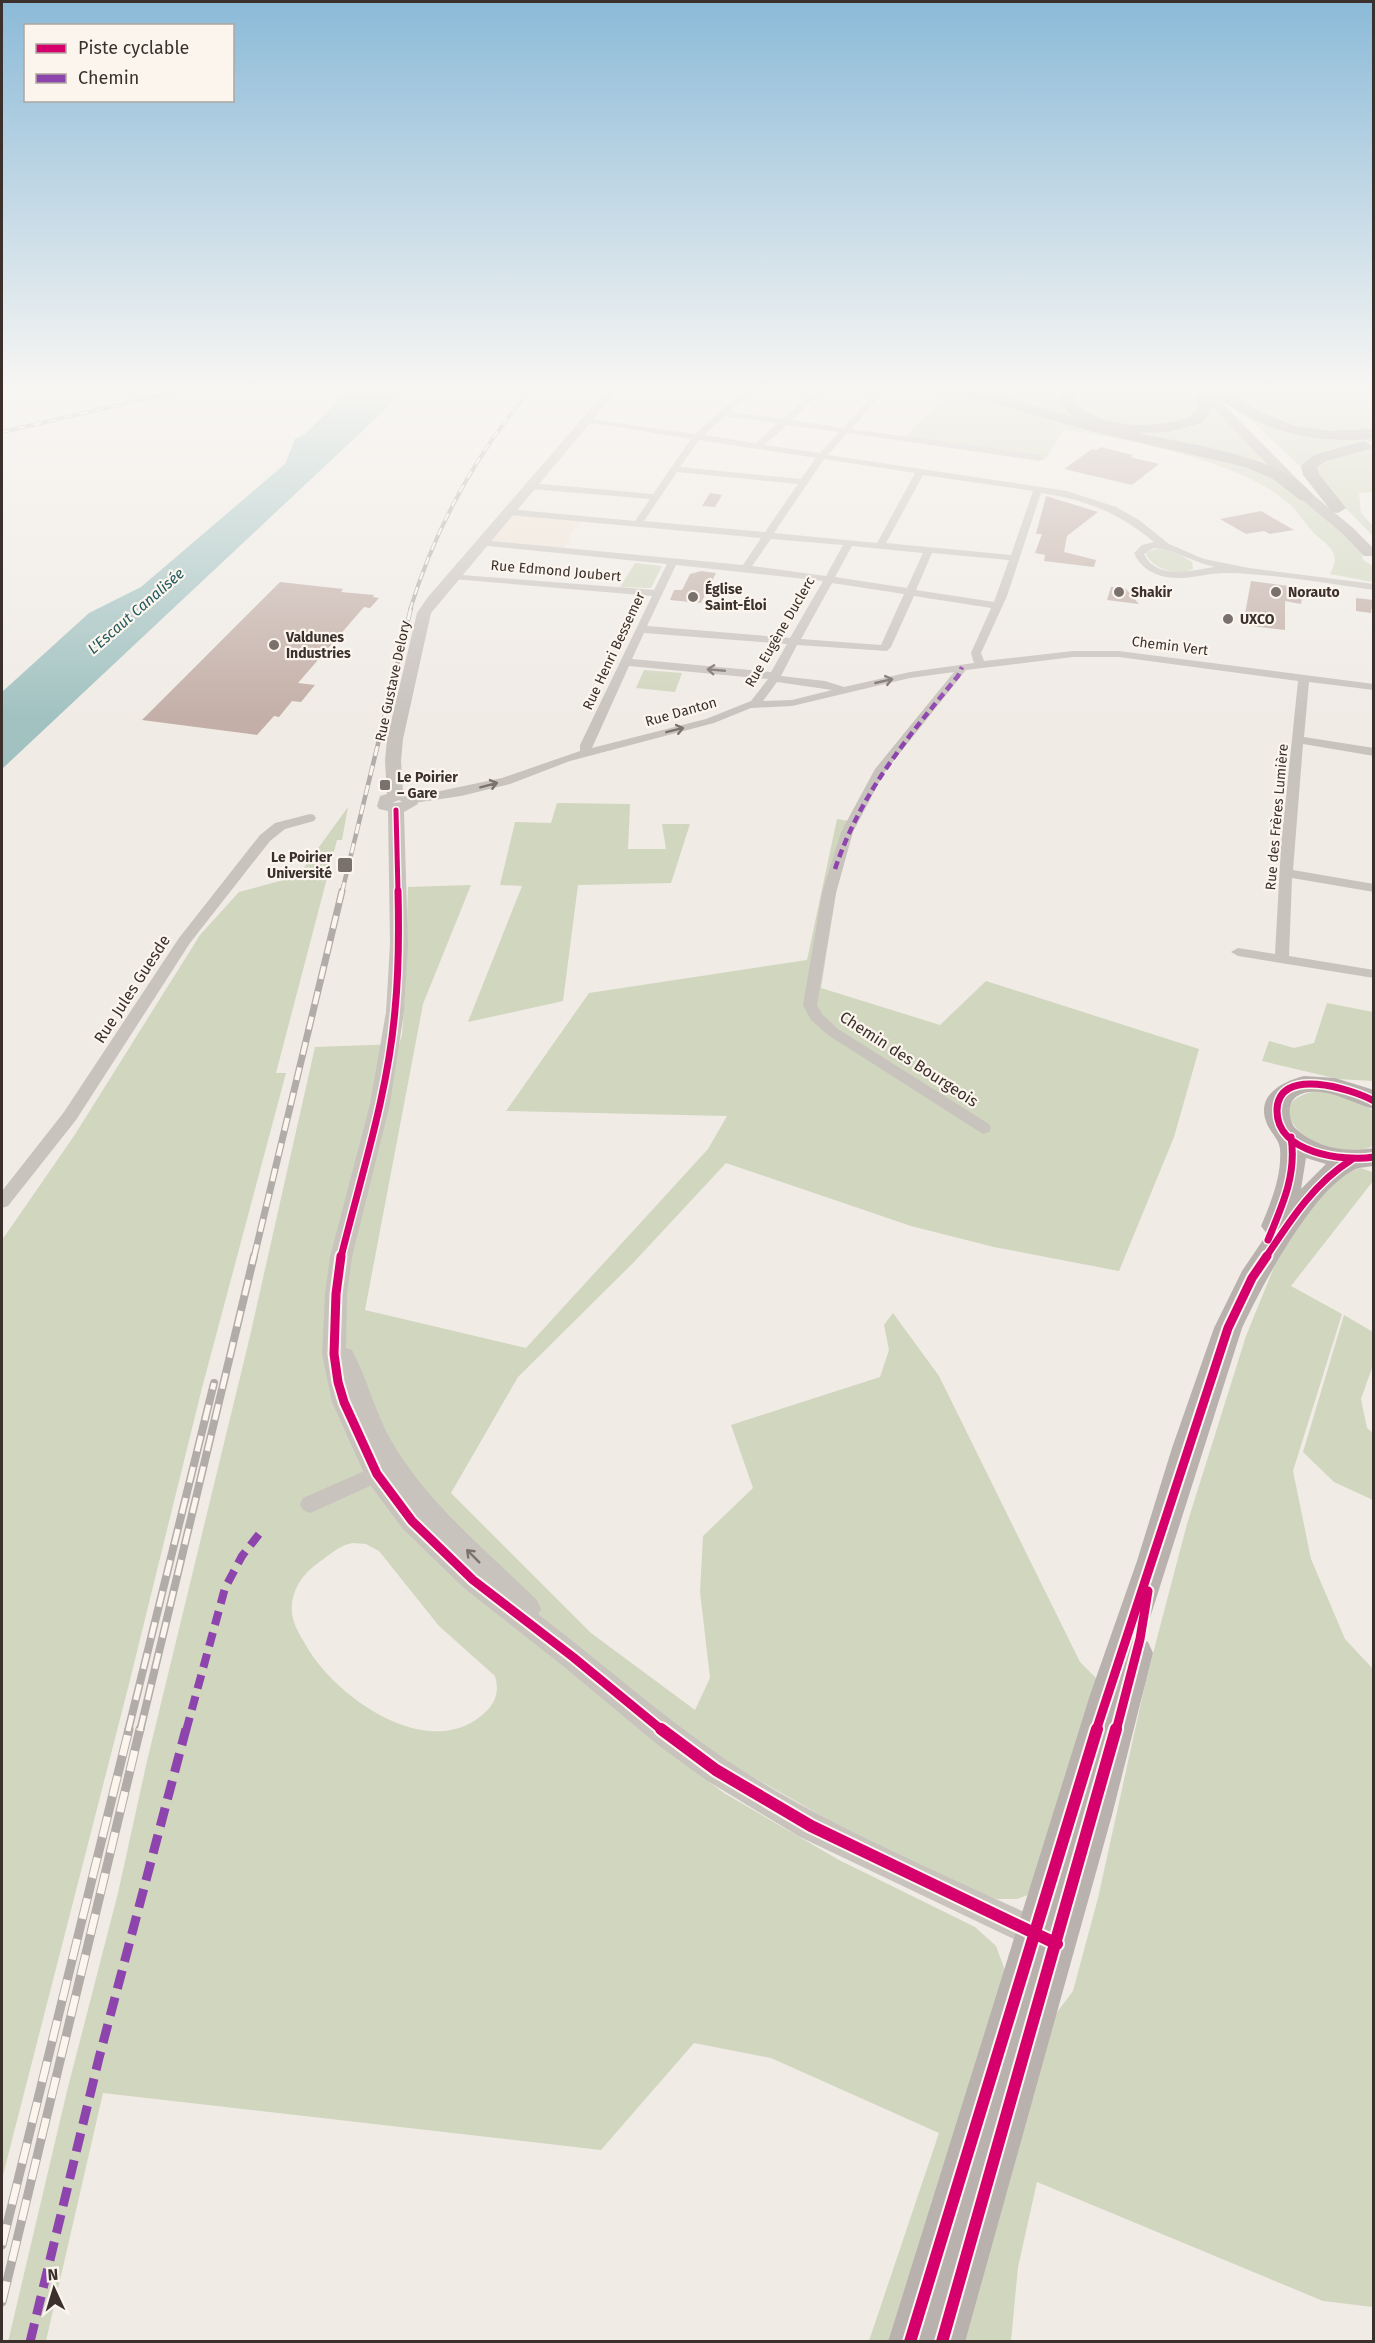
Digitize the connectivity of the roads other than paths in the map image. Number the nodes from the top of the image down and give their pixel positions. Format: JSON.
{"nodes":[{"id":1,"x":519,"y":500,"type":"edge"},
{"id":2,"x":653,"y":500,"type":"edge"},
{"id":3,"x":792,"y":500,"type":"edge"},
{"id":4,"x":905,"y":500,"type":"edge"},
{"id":5,"x":1030,"y":500,"type":"edge"},
{"id":6,"x":1091,"y":500,"type":"edge"},
{"id":7,"x":1311,"y":500,"type":"edge"},
{"id":8,"x":1330,"y":500,"type":"edge"},
{"id":9,"x":1332,"y":500,"type":"edge"},
{"id":10,"x":1338,"y":508,"type":"junction"},
{"id":11,"x":509,"y":512,"type":"junction"},
{"id":12,"x":1120,"y":513,"type":"junction"},
{"id":13,"x":638,"y":523,"type":"junction"},
{"id":14,"x":768,"y":535,"type":"junction"},
{"id":15,"x":1140,"y":542,"type":"junction"},
{"id":16,"x":481,"y":543,"type":"junction"},
{"id":17,"x":849,"y":543,"type":"junction"},
{"id":18,"x":880,"y":545,"type":"junction"},
{"id":19,"x":1166,"y":547,"type":"junction"},
{"id":20,"x":929,"y":550,"type":"junction"},
{"id":21,"x":1372,"y":552,"type":"edge"},
{"id":22,"x":1015,"y":558,"type":"junction"},
{"id":23,"x":1195,"y":560,"type":"junction"},
{"id":24,"x":673,"y":561,"type":"junction"},
{"id":25,"x":746,"y":568,"type":"junction"},
{"id":26,"x":1248,"y":571,"type":"junction"},
{"id":27,"x":1199,"y":572,"type":"junction"},
{"id":28,"x":453,"y":576,"type":"junction"},
{"id":29,"x":829,"y":578,"type":"junction"},
{"id":30,"x":1374,"y":587,"type":"edge"},
{"id":31,"x":911,"y":591,"type":"junction"},
{"id":32,"x":657,"y":593,"type":"junction"},
{"id":33,"x":998,"y":606,"type":"junction"},
{"id":34,"x":640,"y":629,"type":"junction"},
{"id":35,"x":792,"y":643,"type":"junction"},
{"id":36,"x":625,"y":662,"type":"junction"},
{"id":37,"x":980,"y":665,"type":"junction"},
{"id":38,"x":962,"y":667,"type":"junction"},
{"id":39,"x":773,"y":677,"type":"junction"},
{"id":40,"x":1304,"y":678,"type":"junction"},
{"id":41,"x":1374,"y":687,"type":"edge"},
{"id":42,"x":844,"y":690,"type":"junction"},
{"id":43,"x":755,"y":704,"type":"junction"},
{"id":44,"x":1299,"y":740,"type":"junction"},
{"id":45,"x":1374,"y":752,"type":"edge"},
{"id":46,"x":586,"y":753,"type":"junction"},
{"id":47,"x":400,"y":802,"type":"junction"},
{"id":48,"x":310,"y":818,"type":"dead end"},
{"id":49,"x":1285,"y":873,"type":"junction"},
{"id":50,"x":1374,"y":888,"type":"edge"},
{"id":51,"x":1238,"y":952,"type":"dead end"},
{"id":52,"x":1282,"y":959,"type":"junction"},
{"id":53,"x":1374,"y":974,"type":"edge"},
{"id":54,"x":1348,"y":1088,"type":"junction"},
{"id":55,"x":1374,"y":1089,"type":"edge"},
{"id":56,"x":1374,"y":1101,"type":"edge"},
{"id":57,"x":982,"y":1128,"type":"dead end"},
{"id":58,"x":1291,"y":1137,"type":"junction"},
{"id":59,"x":1364,"y":1160,"type":"edge"},
{"id":60,"x":2,"y":1202,"type":"edge"},
{"id":61,"x":1252,"y":1278,"type":"junction"},
{"id":62,"x":386,"y":1470,"type":"junction"},
{"id":63,"x":310,"y":1504,"type":"dead end"},
{"id":64,"x":1046,"y":1939,"type":"junction"},
{"id":65,"x":910,"y":2342,"type":"edge"},
{"id":66,"x":942,"y":2342,"type":"edge"}],
"edges":[{"from":1,"to":11,"type":"street","name":"Rue Gustave Delory"},
{"from":2,"to":13,"type":"street"},
{"from":3,"to":14,"type":"street"},
{"from":4,"to":18,"type":"street"},
{"from":5,"to":22,"type":"street"},
{"from":6,"to":12,"type":"street"},
{"from":7,"to":21,"type":"main road"},
{"from":8,"to":10,"type":"main road"},
{"from":9,"to":10,"type":"highway"},
{"from":10,"to":21,"type":"main road"},
{"from":11,"to":13,"type":"street"},
{"from":11,"to":16,"type":"street","name":"Rue Gustave Delory"},
{"from":12,"to":15,"type":"street"},
{"from":12,"to":19,"type":"street"},
{"from":13,"to":14,"type":"street"},
{"from":14,"to":17,"type":"street"},
{"from":14,"to":25,"type":"street"},
{"from":15,"to":19,"type":"street"},
{"from":15,"to":27,"type":"street"},
{"from":16,"to":24,"type":"street"},
{"from":16,"to":28,"type":"street","name":"Rue Gustave Delory"},
{"from":17,"to":18,"type":"street"},
{"from":17,"to":29,"type":"street","name":"Rue Eugène Duclerc"},
{"from":18,"to":20,"type":"street"},
{"from":19,"to":23,"type":"street"},
{"from":20,"to":22,"type":"street"},
{"from":20,"to":31,"type":"street"},
{"from":22,"to":33,"type":"street"},
{"from":23,"to":26,"type":"street"},
{"from":23,"to":27,"type":"street"},
{"from":24,"to":25,"type":"street"},
{"from":24,"to":32,"type":"street","name":"Rue Henri Bessemer"},
{"from":25,"to":29,"type":"street"},
{"from":26,"to":27,"type":"street"},
{"from":26,"to":30,"type":"street"},
{"from":28,"to":32,"type":"street","name":"Rue Edmond Joubert"},
{"from":28,"to":47,"type":"street","name":"Rue Gustave Delory"},
{"from":29,"to":31,"type":"street"},
{"from":29,"to":35,"type":"street","name":"Rue Eugène Duclerc"},
{"from":31,"to":33,"type":"street"},
{"from":31,"to":35,"type":"street"},
{"from":32,"to":34,"type":"street","name":"Rue Henri Bessemer"},
{"from":33,"to":37,"type":"street"},
{"from":34,"to":35,"type":"street"},
{"from":34,"to":36,"type":"street","name":"Rue Henri Bessemer"},
{"from":35,"to":39,"type":"street","name":"Rue Eugène Duclerc"},
{"from":39,"to":36,"type":"street","one_way":true},
{"from":36,"to":46,"type":"street","name":"Rue Henri Bessemer"},
{"from":37,"to":38,"type":"street","name":"Chemin Vert"},
{"from":37,"to":40,"type":"street","name":"Chemin Vert"},
{"from":42,"to":38,"type":"street","name":"Rue Danton","one_way":true},
{"from":38,"to":57,"type":"street","name":"Chemin des Bourgeois"},
{"from":39,"to":42,"type":"street"},
{"from":39,"to":43,"type":"street","name":"Rue Eugène Duclerc"},
{"from":40,"to":41,"type":"street","name":"Chemin Vert"},
{"from":40,"to":44,"type":"street","name":"Rue des Frères Lumière"},
{"from":42,"to":43,"type":"street","name":"Rue Danton"},
{"from":46,"to":43,"type":"street","name":"Rue Danton","one_way":true},
{"from":44,"to":45,"type":"street"},
{"from":44,"to":49,"type":"street","name":"Rue des Frères Lumière"},
{"from":47,"to":46,"type":"street","name":"Rue Danton","one_way":true},
{"from":47,"to":62,"type":"street","name":"Rue Gustave Delory"},
{"from":48,"to":60,"type":"street","name":"Rue Jules Guesde"},
{"from":49,"to":50,"type":"street"},
{"from":49,"to":52,"type":"street","name":"Rue des Frères Lumière"},
{"from":51,"to":52,"type":"street"},
{"from":52,"to":53,"type":"street"},
{"from":54,"to":55,"type":"main road"},
{"from":54,"to":56,"type":"main road"},
{"from":54,"to":58,"type":"main road"},
{"from":58,"to":59,"type":"main road"},
{"from":58,"to":61,"type":"main road"},
{"from":59,"to":61,"type":"main road"},
{"from":61,"to":64,"type":"main road"},
{"from":62,"to":63,"type":"street"},
{"from":62,"to":64,"type":"street","name":"Rue Gustave Delory"},
{"from":64,"to":65,"type":"main road"},
{"from":64,"to":66,"type":"main road"}]}
